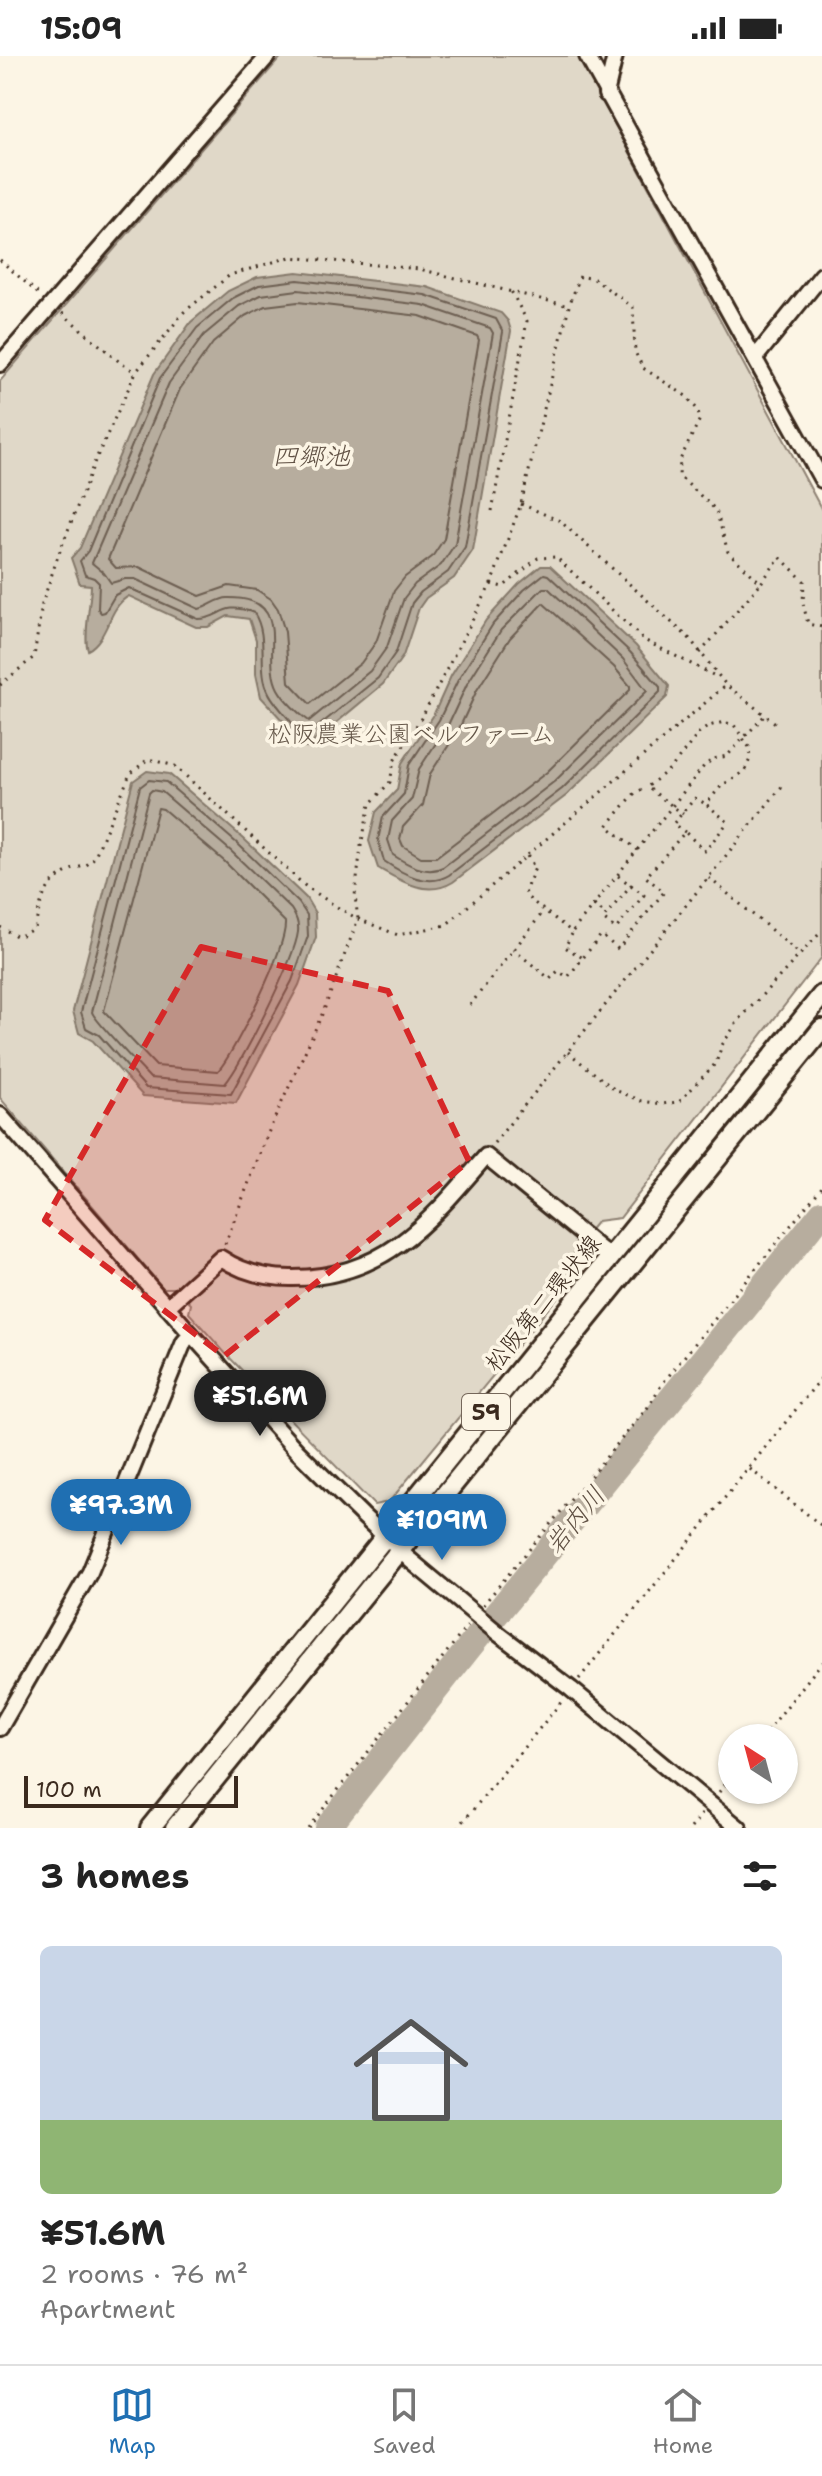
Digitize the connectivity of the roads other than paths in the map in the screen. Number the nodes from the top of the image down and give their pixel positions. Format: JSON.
{"nodes":[{"id":1,"x":268,"y":56,"type":"edge"},
{"id":2,"x":587,"y":56,"type":"edge"},
{"id":3,"x":615,"y":56,"type":"edge"},
{"id":4,"x":606,"y":94,"type":"junction"},
{"id":5,"x":822,"y":275,"type":"edge"},
{"id":6,"x":755,"y":358,"type":"junction"},
{"id":7,"x":0,"y":364,"type":"edge"},
{"id":8,"x":822,"y":480,"type":"edge"},
{"id":9,"x":822,"y":995,"type":"edge"},
{"id":10,"x":822,"y":1029,"type":"edge"},
{"id":11,"x":0,"y":1115,"type":"edge"},
{"id":12,"x":610,"y":1257,"type":"junction"},
{"id":13,"x":167,"y":1307,"type":"junction"},
{"id":14,"x":191,"y":1334,"type":"junction"},
{"id":15,"x":392,"y":1543,"type":"junction"},
{"id":16,"x":0,"y":1728,"type":"edge"},
{"id":17,"x":150,"y":1828,"type":"edge"},
{"id":18,"x":175,"y":1828,"type":"edge"},
{"id":19,"x":739,"y":1828,"type":"edge"}],
"edges":[{"from":1,"to":7,"type":"street"},
{"from":2,"to":4,"type":"street"},
{"from":3,"to":4,"type":"street"},
{"from":4,"to":6,"type":"street"},
{"from":5,"to":6,"type":"street"},
{"from":6,"to":8,"type":"street"},
{"from":9,"to":12,"type":"main road","name":"松阪第二環状線","number":"59"},
{"from":10,"to":15,"type":"main road","name":"松阪第二環状線","number":"59"},
{"from":11,"to":13,"type":"street"},
{"from":12,"to":13,"type":"street"},
{"from":12,"to":15,"type":"main road","name":"松阪第二環状線","number":"59"},
{"from":13,"to":14,"type":"street"},
{"from":14,"to":15,"type":"street"},
{"from":14,"to":16,"type":"street"},
{"from":15,"to":17,"type":"main road","name":"松阪第二環状線","number":"59"},
{"from":15,"to":18,"type":"main road","name":"松阪第二環状線","number":"59"},
{"from":15,"to":19,"type":"street"}]}
